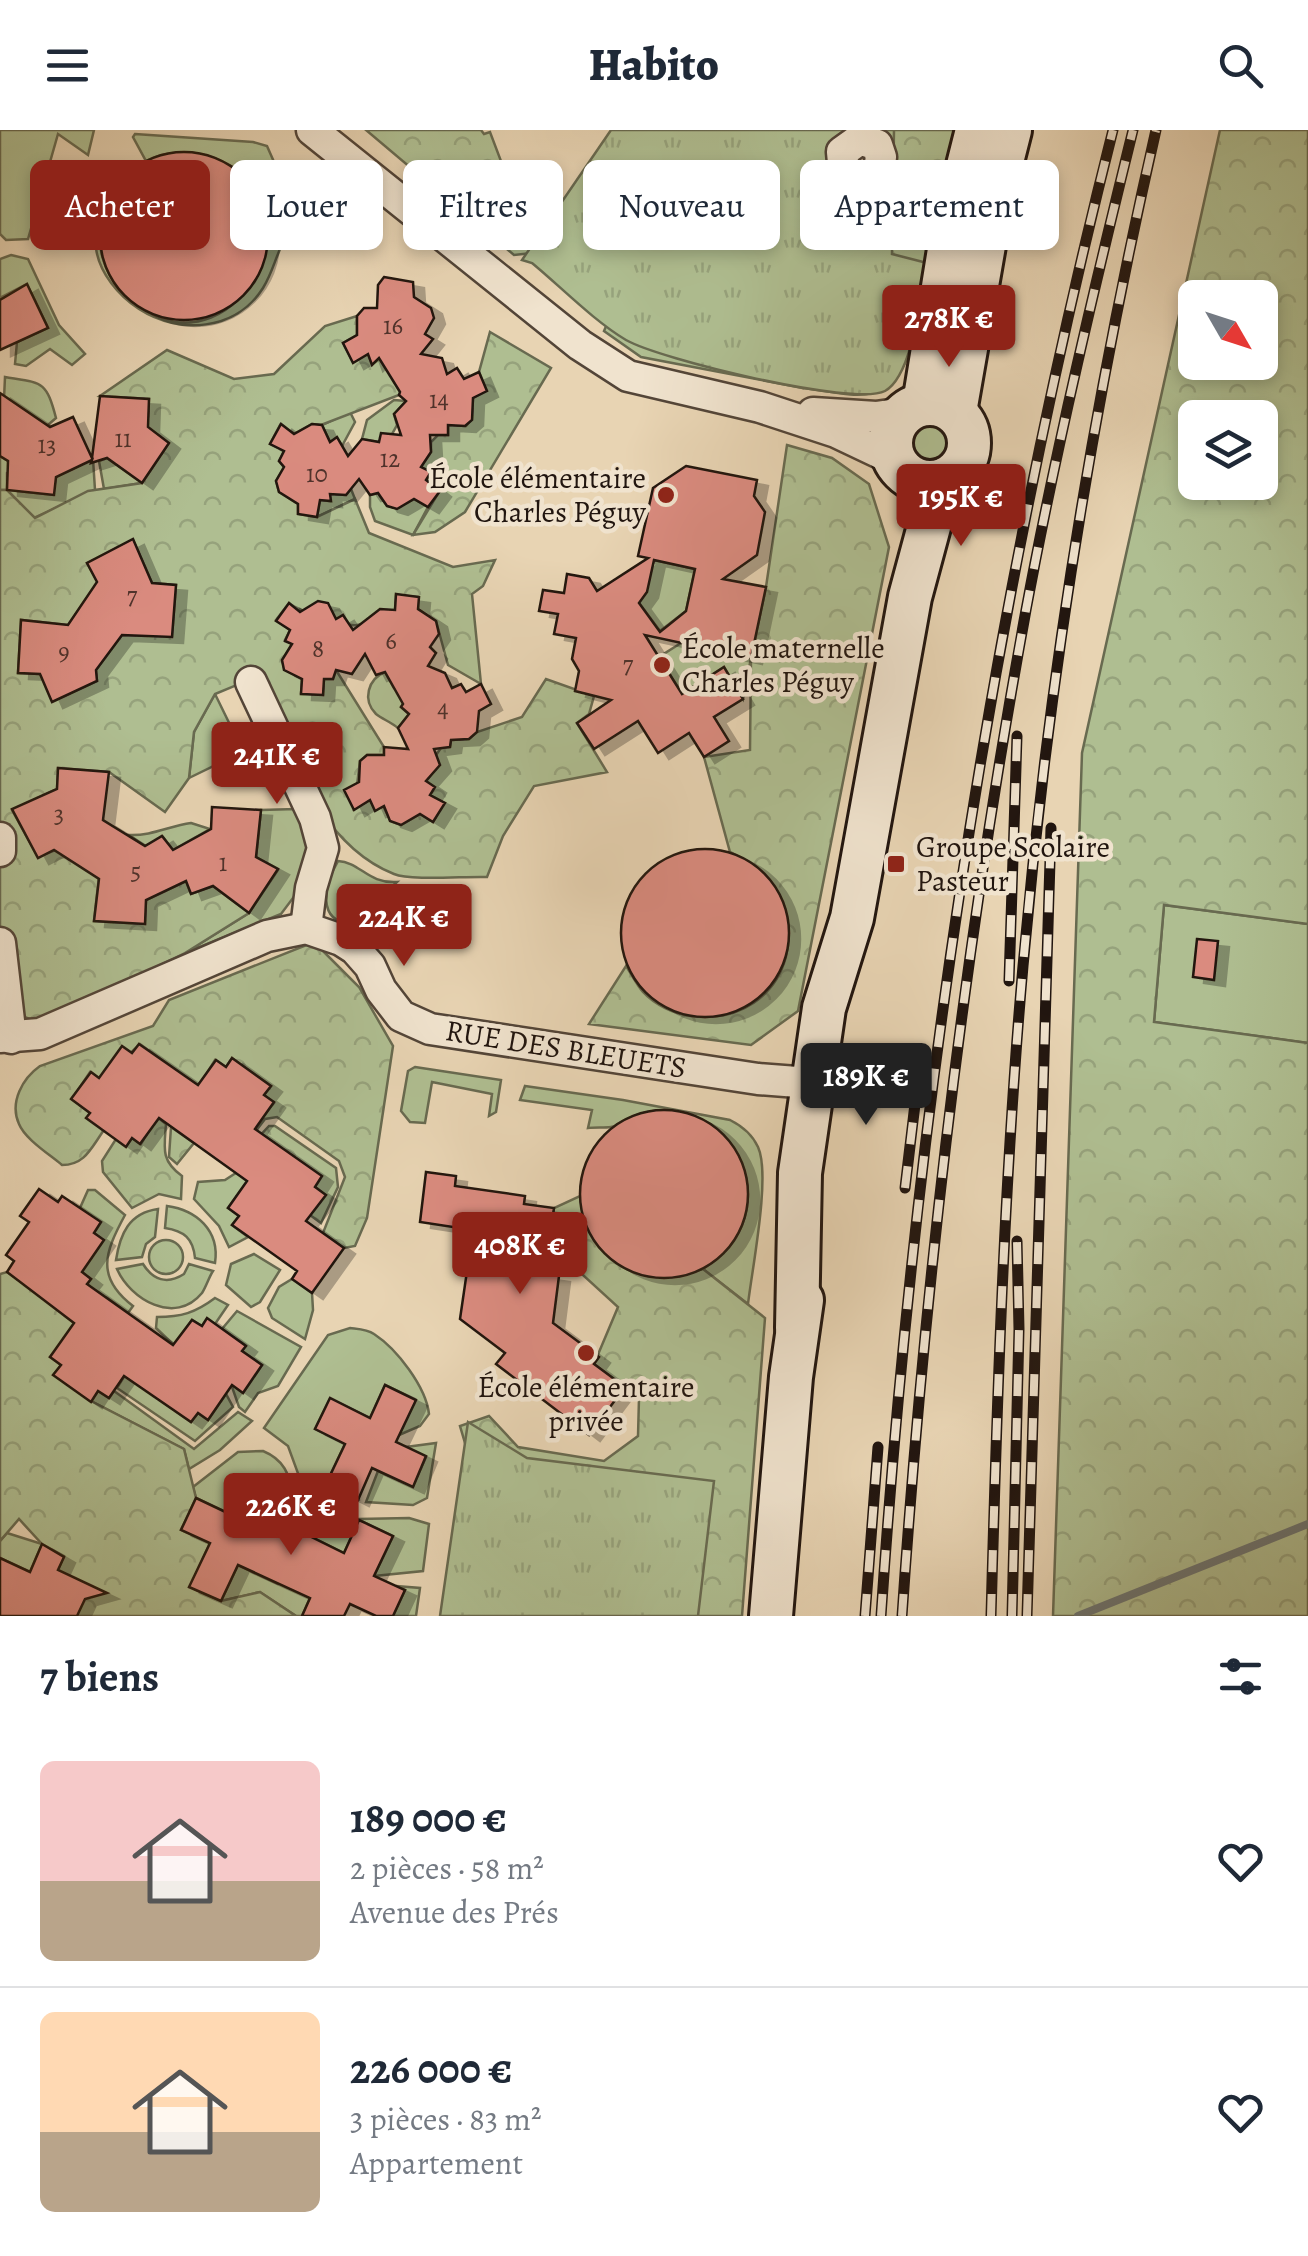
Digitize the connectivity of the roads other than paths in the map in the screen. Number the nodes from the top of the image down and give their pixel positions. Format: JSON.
{"nodes":[{"id":1,"x":312,"y":130,"type":"edge"},
{"id":2,"x":976,"y":130,"type":"edge"},
{"id":3,"x":1010,"y":130,"type":"edge"},
{"id":4,"x":760,"y":407,"type":"junction"},
{"id":5,"x":928,"y":410,"type":"junction"},
{"id":6,"x":898,"y":466,"type":"junction"},
{"id":7,"x":946,"y":479,"type":"junction"},
{"id":8,"x":910,"y":597,"type":"junction"},
{"id":9,"x":252,"y":682,"type":"dead end"},
{"id":10,"x":0,"y":838,"type":"edge"},
{"id":11,"x":0,"y":851,"type":"edge"},
{"id":12,"x":306,"y":928,"type":"junction"},
{"id":13,"x":0,"y":943,"type":"edge"},
{"id":14,"x":5,"y":1038,"type":"edge"},
{"id":15,"x":825,"y":1084,"type":"junction"},
{"id":16,"x":771,"y":1616,"type":"edge"}],
"edges":[{"from":1,"to":4,"type":"street"},
{"from":2,"to":5,"type":"main road"},
{"from":3,"to":5,"type":"main road"},
{"from":4,"to":5,"type":"street"},
{"from":4,"to":6,"type":"street"},
{"from":5,"to":6,"type":"main road"},
{"from":5,"to":7,"type":"main road"},
{"from":6,"to":7,"type":"main road"},
{"from":6,"to":8,"type":"main road"},
{"from":7,"to":8,"type":"main road"},
{"from":8,"to":15,"type":"main road"},
{"from":9,"to":12,"type":"street"},
{"from":10,"to":11,"type":"street"},
{"from":12,"to":14,"type":"street"},
{"from":12,"to":15,"type":"street","name":"RUE DES BLEUETS"},
{"from":13,"to":14,"type":"street"},
{"from":15,"to":16,"type":"main road"}]}
